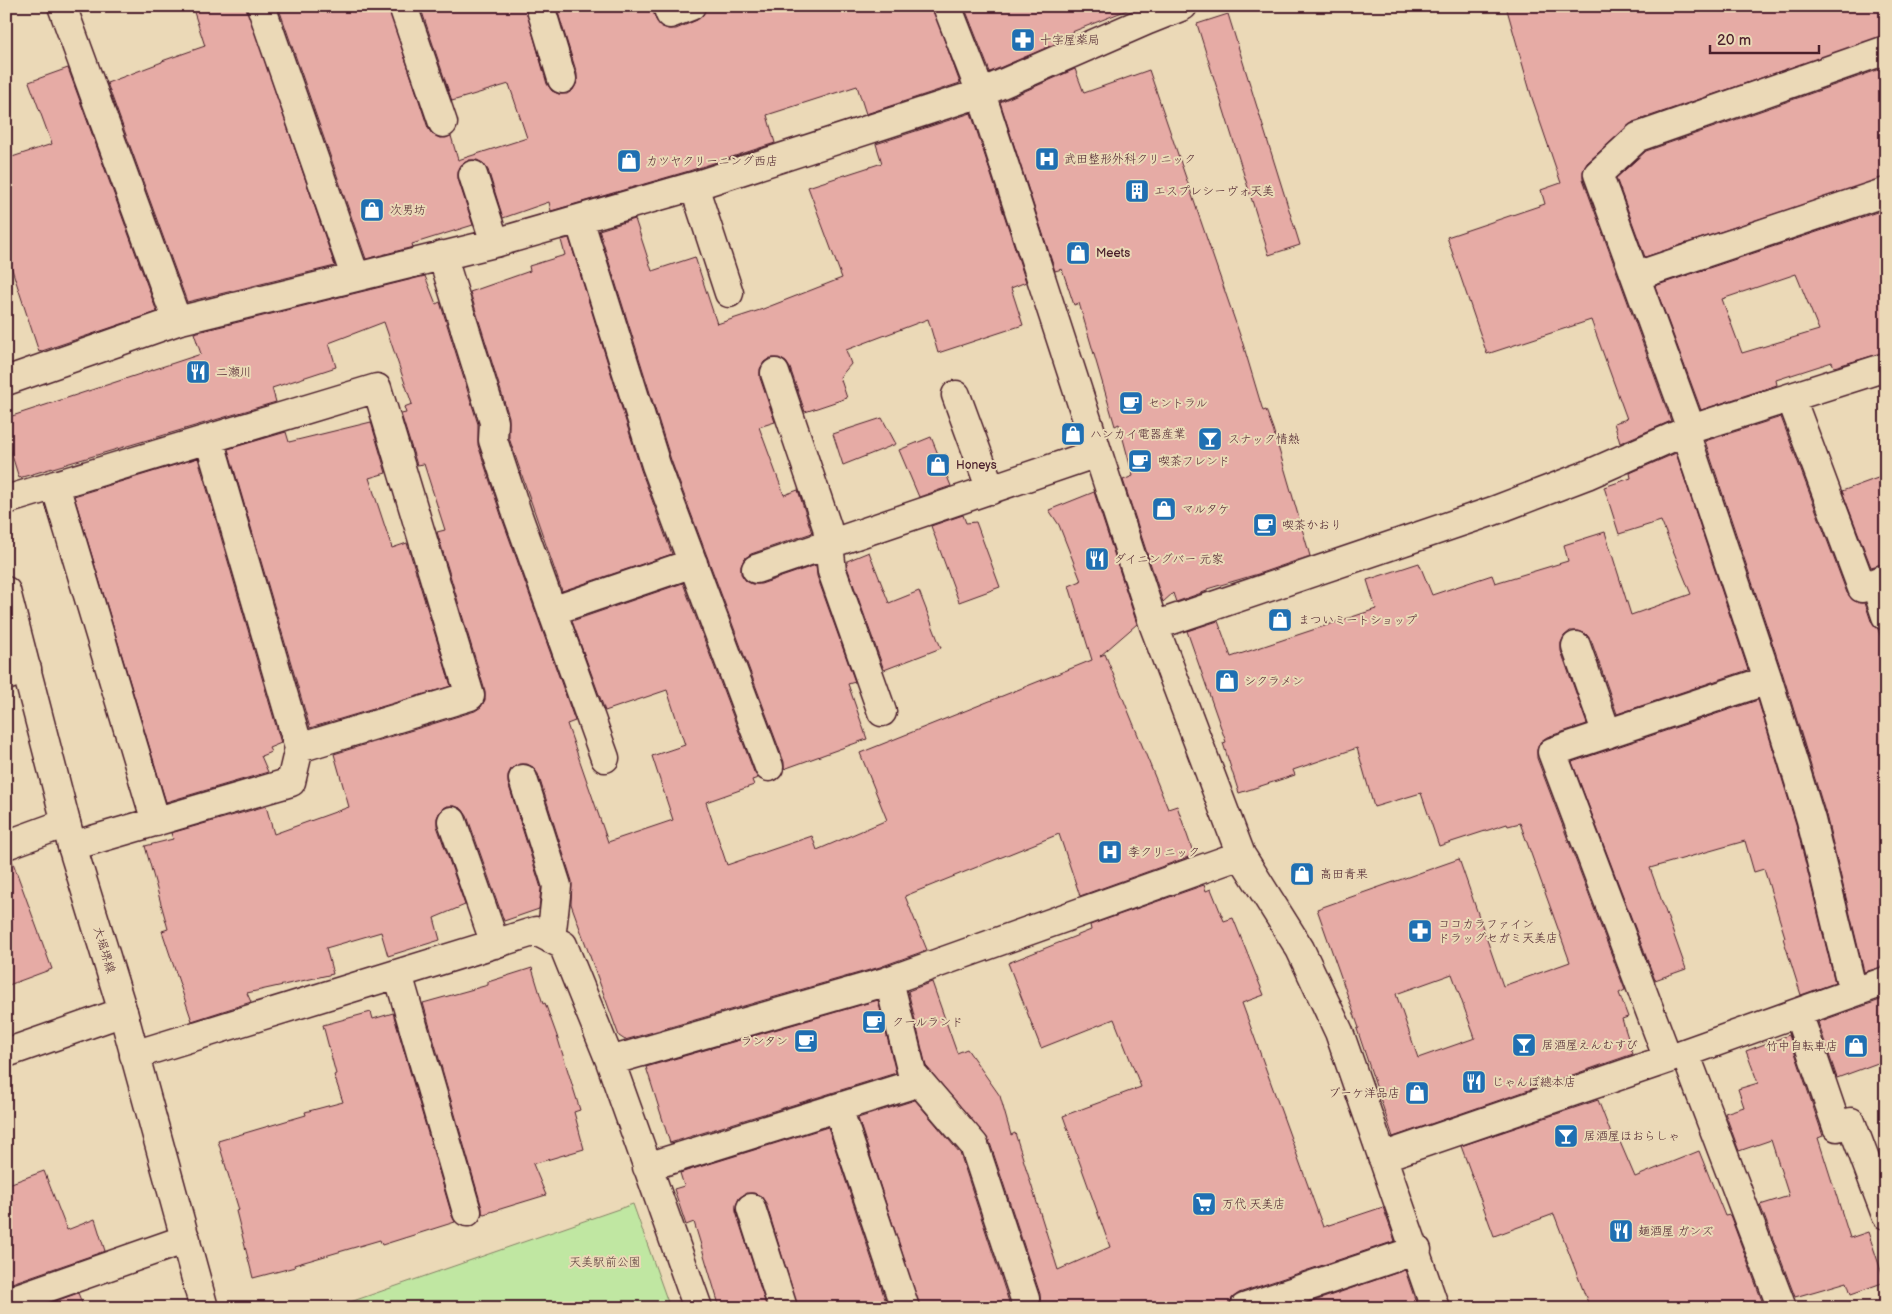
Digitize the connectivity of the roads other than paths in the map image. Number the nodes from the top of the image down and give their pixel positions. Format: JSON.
{"nodes":[{"id":1,"x":62,"y":6,"type":"edge"},
{"id":2,"x":261,"y":6,"type":"edge"},
{"id":3,"x":403,"y":6,"type":"edge"},
{"id":4,"x":540,"y":6,"type":"edge"},
{"id":5,"x":667,"y":6,"type":"edge"},
{"id":6,"x":691,"y":6,"type":"edge"},
{"id":7,"x":947,"y":6,"type":"edge"},
{"id":8,"x":1183,"y":6,"type":"edge"},
{"id":9,"x":1145,"y":13,"type":"edge"},
{"id":10,"x":1886,"y":50,"type":"edge"},
{"id":11,"x":562,"y":79,"type":"dead end"},
{"id":12,"x":981,"y":93,"type":"junction"},
{"id":13,"x":443,"y":123,"type":"dead end"},
{"id":14,"x":473,"y":176,"type":"dead end"},
{"id":15,"x":694,"y":186,"type":"junction"},
{"id":16,"x":1886,"y":192,"type":"edge"},
{"id":17,"x":579,"y":219,"type":"junction"},
{"id":18,"x":495,"y":243,"type":"junction"},
{"id":19,"x":442,"y":255,"type":"junction"},
{"id":20,"x":355,"y":276,"type":"junction"},
{"id":21,"x":1636,"y":276,"type":"junction"},
{"id":22,"x":729,"y":293,"type":"dead end"},
{"id":23,"x":177,"y":321,"type":"junction"},
{"id":24,"x":1886,"y":368,"type":"edge"},
{"id":25,"x":775,"y":373,"type":"dead end"},
{"id":26,"x":6,"y":381,"type":"edge"},
{"id":27,"x":956,"y":395,"type":"dead end"},
{"id":28,"x":1791,"y":398,"type":"junction"},
{"id":29,"x":1688,"y":431,"type":"junction"},
{"id":30,"x":209,"y":439,"type":"junction"},
{"id":31,"x":1097,"y":453,"type":"junction"},
{"id":32,"x":56,"y":485,"type":"junction"},
{"id":33,"x":991,"y":490,"type":"junction"},
{"id":34,"x":6,"y":500,"type":"edge"},
{"id":35,"x":830,"y":543,"type":"junction"},
{"id":36,"x":693,"y":563,"type":"junction"},
{"id":37,"x":756,"y":570,"type":"dead end"},
{"id":38,"x":1880,"y":580,"type":"edge"},
{"id":39,"x":6,"y":591,"type":"edge"},
{"id":40,"x":552,"y":611,"type":"junction"},
{"id":41,"x":1886,"y":616,"type":"edge"},
{"id":42,"x":1154,"y":626,"type":"junction"},
{"id":43,"x":1576,"y":646,"type":"dead end"},
{"id":44,"x":17,"y":672,"type":"edge"},
{"id":45,"x":1768,"y":680,"type":"junction"},
{"id":46,"x":882,"y":712,"type":"dead end"},
{"id":47,"x":1607,"y":734,"type":"junction"},
{"id":48,"x":299,"y":748,"type":"junction"},
{"id":49,"x":605,"y":758,"type":"dead end"},
{"id":50,"x":769,"y":767,"type":"dead end"},
{"id":51,"x":523,"y":779,"type":"dead end"},
{"id":52,"x":452,"y":821,"type":"dead end"},
{"id":53,"x":156,"y":822,"type":"junction"},
{"id":54,"x":69,"y":834,"type":"junction"},
{"id":55,"x":6,"y":844,"type":"edge"},
{"id":56,"x":1241,"y":855,"type":"junction"},
{"id":57,"x":551,"y":939,"type":"junction"},
{"id":58,"x":495,"y":944,"type":"junction"},
{"id":59,"x":398,"y":974,"type":"junction"},
{"id":60,"x":1886,"y":981,"type":"edge"},
{"id":61,"x":885,"y":982,"type":"junction"},
{"id":62,"x":1853,"y":992,"type":"junction"},
{"id":63,"x":123,"y":1012,"type":"junction"},
{"id":64,"x":1798,"y":1012,"type":"junction"},
{"id":65,"x":6,"y":1053,"type":"edge"},
{"id":66,"x":134,"y":1055,"type":"junction"},
{"id":67,"x":1676,"y":1056,"type":"junction"},
{"id":68,"x":610,"y":1061,"type":"junction"},
{"id":69,"x":920,"y":1082,"type":"junction"},
{"id":70,"x":838,"y":1108,"type":"junction"},
{"id":71,"x":1382,"y":1157,"type":"junction"},
{"id":72,"x":647,"y":1167,"type":"junction"},
{"id":73,"x":751,"y":1208,"type":"dead end"},
{"id":74,"x":467,"y":1212,"type":"dead end"},
{"id":75,"x":1886,"y":1215,"type":"edge"},
{"id":76,"x":186,"y":1239,"type":"junction"},
{"id":77,"x":1416,"y":1250,"type":"junction"},
{"id":78,"x":6,"y":1302,"type":"edge"},
{"id":79,"x":204,"y":1308,"type":"edge"},
{"id":80,"x":698,"y":1308,"type":"edge"},
{"id":81,"x":783,"y":1308,"type":"edge"},
{"id":82,"x":904,"y":1308,"type":"edge"},
{"id":83,"x":1025,"y":1308,"type":"edge"},
{"id":84,"x":1244,"y":1308,"type":"edge"},
{"id":85,"x":1435,"y":1308,"type":"edge"},
{"id":86,"x":1782,"y":1308,"type":"edge"}],
"edges":[{"from":1,"to":23,"type":"street"},
{"from":2,"to":20,"type":"street"},
{"from":3,"to":13,"type":"street"},
{"from":4,"to":11,"type":"street"},
{"from":5,"to":6,"type":"street"},
{"from":7,"to":12,"type":"street"},
{"from":8,"to":9,"type":"street"},
{"from":9,"to":12,"type":"street"},
{"from":10,"to":21,"type":"street"},
{"from":12,"to":15,"type":"street"},
{"from":12,"to":31,"type":"street"},
{"from":14,"to":18,"type":"street"},
{"from":15,"to":17,"type":"street"},
{"from":15,"to":22,"type":"street"},
{"from":16,"to":21,"type":"street"},
{"from":17,"to":18,"type":"street"},
{"from":17,"to":36,"type":"street"},
{"from":18,"to":19,"type":"street"},
{"from":19,"to":20,"type":"street"},
{"from":19,"to":40,"type":"street"},
{"from":20,"to":23,"type":"street"},
{"from":21,"to":29,"type":"street"},
{"from":23,"to":26,"type":"street"},
{"from":24,"to":28,"type":"street"},
{"from":25,"to":35,"type":"street"},
{"from":27,"to":33,"type":"street"},
{"from":28,"to":29,"type":"street"},
{"from":28,"to":38,"type":"street"},
{"from":29,"to":42,"type":"street"},
{"from":29,"to":45,"type":"street"},
{"from":30,"to":32,"type":"street"},
{"from":30,"to":48,"type":"street"},
{"from":30,"to":48,"type":"street"},
{"from":31,"to":33,"type":"street"},
{"from":31,"to":42,"type":"street"},
{"from":32,"to":34,"type":"street"},
{"from":32,"to":53,"type":"street"},
{"from":33,"to":35,"type":"street"},
{"from":35,"to":37,"type":"street"},
{"from":35,"to":46,"type":"street"},
{"from":36,"to":40,"type":"street"},
{"from":36,"to":50,"type":"street"},
{"from":38,"to":41,"type":"street"},
{"from":39,"to":44,"type":"street","name":"大堀堺線"},
{"from":40,"to":49,"type":"street"},
{"from":42,"to":56,"type":"street"},
{"from":43,"to":47,"type":"street"},
{"from":44,"to":54,"type":"street","name":"大堀堺線"},
{"from":45,"to":47,"type":"street"},
{"from":45,"to":62,"type":"street"},
{"from":47,"to":67,"type":"street"},
{"from":48,"to":53,"type":"street"},
{"from":51,"to":57,"type":"street"},
{"from":52,"to":58,"type":"street"},
{"from":53,"to":54,"type":"street"},
{"from":54,"to":55,"type":"street"},
{"from":54,"to":63,"type":"street","name":"大堀堺線"},
{"from":56,"to":61,"type":"street"},
{"from":56,"to":71,"type":"street"},
{"from":57,"to":58,"type":"street"},
{"from":57,"to":68,"type":"street"},
{"from":58,"to":59,"type":"street"},
{"from":59,"to":66,"type":"street"},
{"from":59,"to":74,"type":"street"},
{"from":60,"to":62,"type":"street"},
{"from":61,"to":68,"type":"street"},
{"from":61,"to":69,"type":"street"},
{"from":62,"to":64,"type":"street"},
{"from":63,"to":65,"type":"street"},
{"from":63,"to":66,"type":"street","name":"大堀堺線"},
{"from":64,"to":67,"type":"street"},
{"from":64,"to":75,"type":"street"},
{"from":66,"to":76,"type":"street","name":"大堀堺線"},
{"from":67,"to":71,"type":"street"},
{"from":67,"to":86,"type":"street"},
{"from":68,"to":72,"type":"street"},
{"from":69,"to":70,"type":"street"},
{"from":69,"to":83,"type":"street"},
{"from":70,"to":72,"type":"street"},
{"from":70,"to":82,"type":"street"},
{"from":71,"to":77,"type":"street"},
{"from":72,"to":80,"type":"street"},
{"from":73,"to":81,"type":"street"},
{"from":76,"to":78,"type":"street"},
{"from":76,"to":79,"type":"street","name":"大堀堺線"},
{"from":77,"to":84,"type":"street"},
{"from":77,"to":85,"type":"street"}]}
